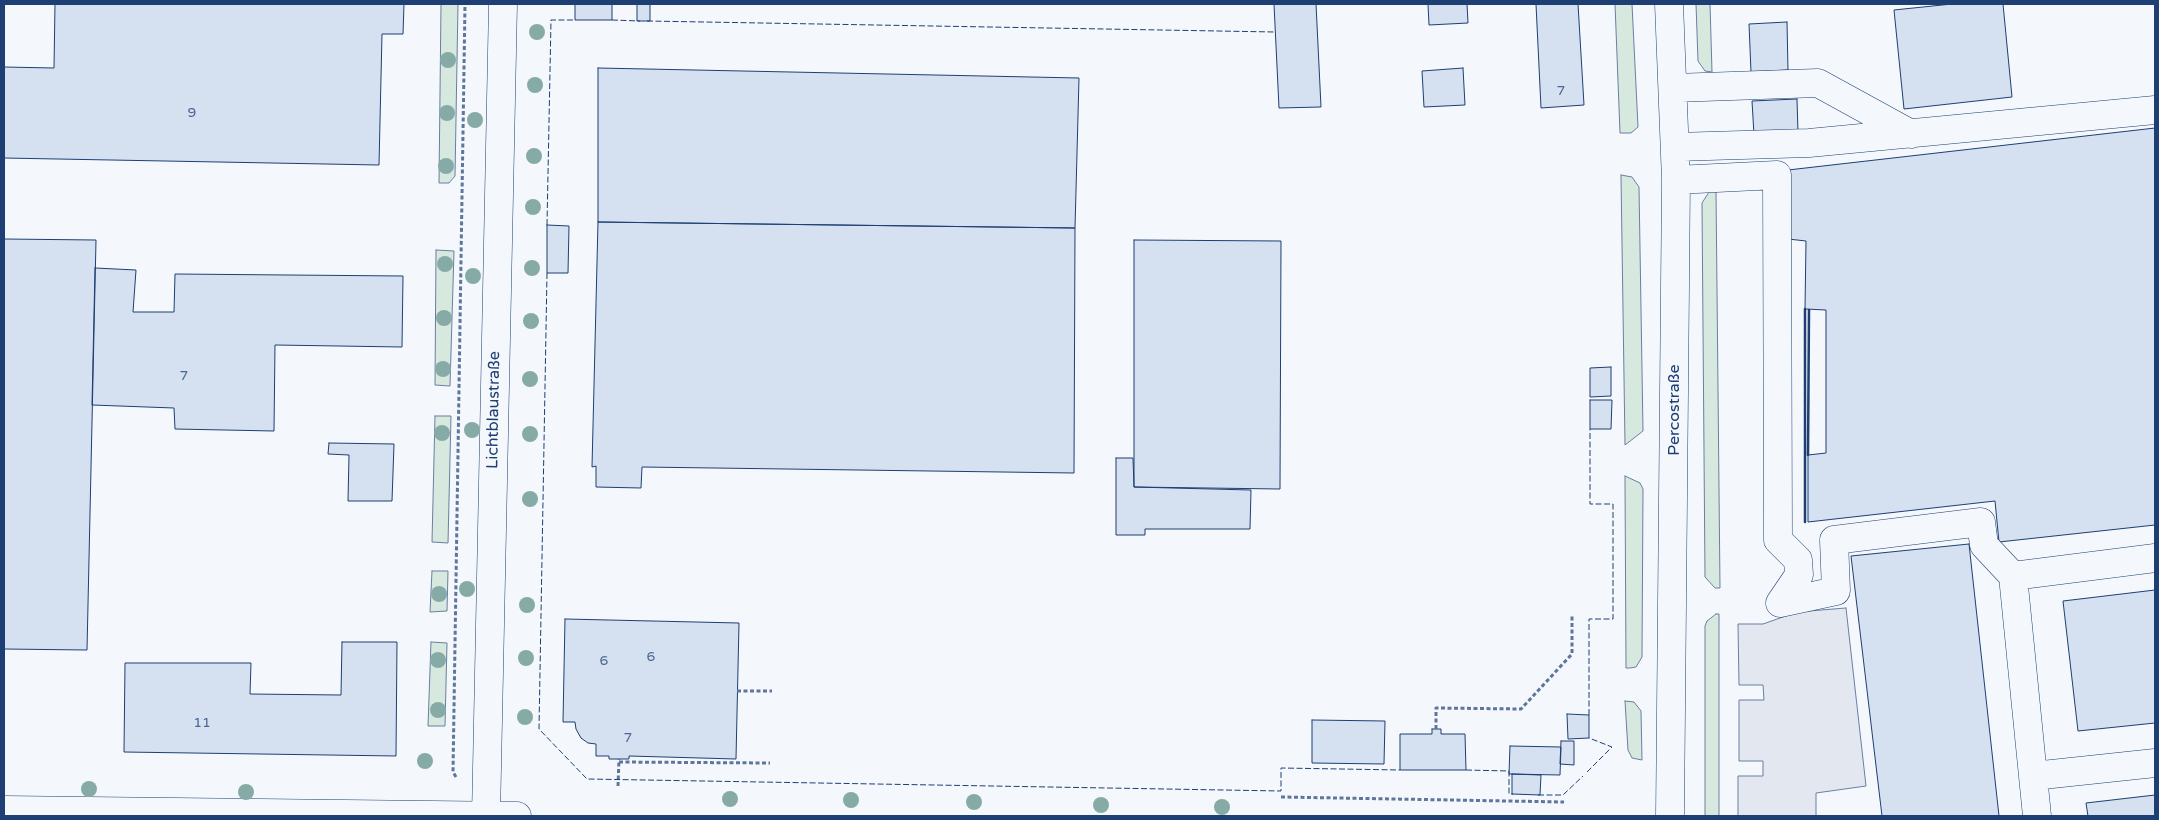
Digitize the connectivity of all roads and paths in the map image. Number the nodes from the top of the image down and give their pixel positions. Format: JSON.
{"nodes":[{"id":1,"x":465,"y":4,"type":"edge"},
{"id":2,"x":503,"y":4,"type":"edge"},
{"id":3,"x":1669,"y":4,"type":"edge"},
{"id":4,"x":1674,"y":88,"type":"junction"},
{"id":5,"x":2155,"y":110,"type":"edge"},
{"id":6,"x":1911,"y":134,"type":"junction"},
{"id":7,"x":1675,"y":147,"type":"junction"},
{"id":8,"x":1676,"y":180,"type":"junction"},
{"id":9,"x":2155,"y":558,"type":"edge"},
{"id":10,"x":2013,"y":576,"type":"junction"},
{"id":11,"x":1572,"y":615,"type":"dead end"},
{"id":12,"x":737,"y":691,"type":"dead end"},
{"id":13,"x":772,"y":691,"type":"dead end"},
{"id":14,"x":1436,"y":729,"type":"dead end"},
{"id":15,"x":2155,"y":762,"type":"edge"},
{"id":16,"x":770,"y":763,"type":"dead end"},
{"id":17,"x":453,"y":772,"type":"dead end"},
{"id":18,"x":2032,"y":776,"type":"junction"},
{"id":19,"x":618,"y":786,"type":"dead end"},
{"id":20,"x":1281,"y":797,"type":"dead end"},
{"id":21,"x":1564,"y":802,"type":"dead end"},
{"id":22,"x":4,"y":810,"type":"edge"},
{"id":23,"x":486,"y":816,"type":"edge"},
{"id":24,"x":517,"y":816,"type":"edge"},
{"id":25,"x":1670,"y":816,"type":"edge"},
{"id":26,"x":2037,"y":816,"type":"edge"}],
"edges":[{"from":1,"to":17,"type":"path"},
{"from":2,"to":23,"type":"street","name":"Lichtblaustraße"},
{"from":3,"to":4,"type":"street","name":"Percostraße"},
{"from":4,"to":6,"type":"street"},
{"from":4,"to":7,"type":"street","name":"Percostraße"},
{"from":5,"to":6,"type":"street"},
{"from":6,"to":7,"type":"street"},
{"from":7,"to":8,"type":"street","name":"Percostraße"},
{"from":8,"to":10,"type":"street"},
{"from":8,"to":25,"type":"street","name":"Percostraße"},
{"from":9,"to":10,"type":"street"},
{"from":10,"to":18,"type":"street"},
{"from":11,"to":14,"type":"path"},
{"from":12,"to":13,"type":"path"},
{"from":15,"to":18,"type":"street"},
{"from":16,"to":19,"type":"path"},
{"from":18,"to":26,"type":"street"},
{"from":20,"to":21,"type":"path"},
{"from":22,"to":23,"type":"street"},
{"from":23,"to":24,"type":"street"}]}
